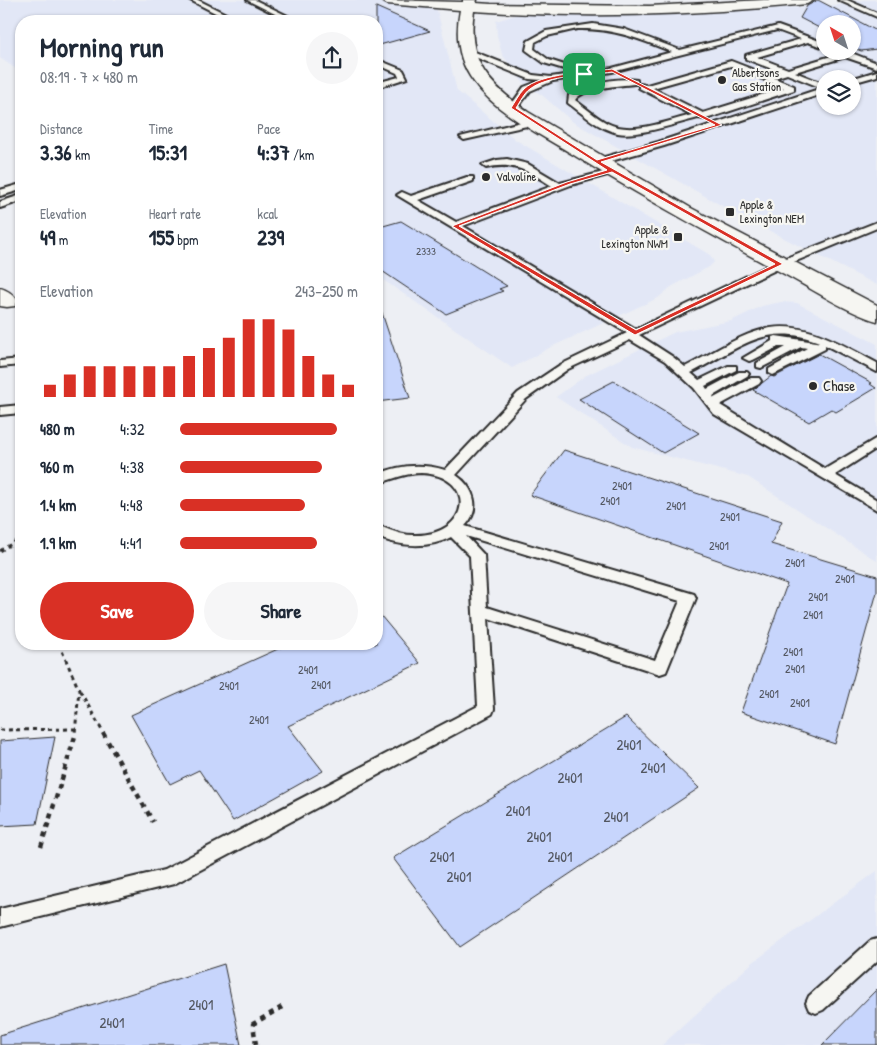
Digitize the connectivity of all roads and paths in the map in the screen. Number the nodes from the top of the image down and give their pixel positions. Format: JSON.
{"nodes":[{"id":1,"x":193,"y":0,"type":"edge"},
{"id":2,"x":250,"y":0,"type":"edge"},
{"id":3,"x":387,"y":0,"type":"edge"},
{"id":4,"x":508,"y":0,"type":"edge"},
{"id":5,"x":638,"y":0,"type":"edge"},
{"id":6,"x":807,"y":0,"type":"edge"},
{"id":7,"x":841,"y":0,"type":"edge"},
{"id":8,"x":469,"y":3,"type":"edge"},
{"id":9,"x":224,"y":15,"type":"edge"},
{"id":10,"x":281,"y":15,"type":"edge"},
{"id":11,"x":877,"y":15,"type":"edge"},
{"id":12,"x":807,"y":40,"type":"junction"},
{"id":13,"x":816,"y":43,"type":"edge"},
{"id":14,"x":467,"y":52,"type":"junction"},
{"id":15,"x":680,"y":53,"type":"junction"},
{"id":16,"x":750,"y":56,"type":"junction"},
{"id":17,"x":827,"y":60,"type":"edge"},
{"id":18,"x":861,"y":60,"type":"edge"},
{"id":19,"x":731,"y":63,"type":"junction"},
{"id":20,"x":383,"y":64,"type":"edge"},
{"id":21,"x":877,"y":66,"type":"edge"},
{"id":22,"x":612,"y":70,"type":"junction"},
{"id":23,"x":789,"y":72,"type":"junction"},
{"id":24,"x":584,"y":74,"type":"junction"},
{"id":25,"x":877,"y":74,"type":"edge"},
{"id":26,"x":767,"y":78,"type":"junction"},
{"id":27,"x":861,"y":78,"type":"edge"},
{"id":28,"x":551,"y":79,"type":"junction"},
{"id":29,"x":634,"y":82,"type":"junction"},
{"id":30,"x":383,"y":84,"type":"edge"},
{"id":31,"x":816,"y":84,"type":"edge"},
{"id":32,"x":646,"y":88,"type":"junction"},
{"id":33,"x":816,"y":91,"type":"edge"},
{"id":34,"x":513,"y":108,"type":"junction"},
{"id":35,"x":701,"y":115,"type":"junction"},
{"id":36,"x":533,"y":122,"type":"junction"},
{"id":37,"x":720,"y":125,"type":"junction"},
{"id":38,"x":464,"y":136,"type":"dead end"},
{"id":39,"x":486,"y":165,"type":"dead end"},
{"id":40,"x":604,"y":166,"type":"junction"},
{"id":41,"x":495,"y":170,"type":"dead end"},
{"id":42,"x":534,"y":170,"type":"junction"},
{"id":43,"x":460,"y":174,"type":"dead end"},
{"id":44,"x":470,"y":179,"type":"dead end"},
{"id":45,"x":559,"y":186,"type":"junction"},
{"id":46,"x":15,"y":189,"type":"edge"},
{"id":47,"x":0,"y":193,"type":"edge"},
{"id":48,"x":406,"y":197,"type":"junction"},
{"id":49,"x":15,"y":200,"type":"edge"},
{"id":50,"x":0,"y":204,"type":"edge"},
{"id":51,"x":877,"y":225,"type":"edge"},
{"id":52,"x":455,"y":226,"type":"junction"},
{"id":53,"x":780,"y":264,"type":"junction"},
{"id":54,"x":877,"y":314,"type":"edge"},
{"id":55,"x":633,"y":334,"type":"junction"},
{"id":56,"x":756,"y":337,"type":"junction"},
{"id":57,"x":802,"y":342,"type":"junction"},
{"id":58,"x":818,"y":346,"type":"junction"},
{"id":59,"x":749,"y":358,"type":"dead end"},
{"id":60,"x":15,"y":363,"type":"edge"},
{"id":61,"x":0,"y":364,"type":"edge"},
{"id":62,"x":761,"y":365,"type":"dead end"},
{"id":63,"x":732,"y":368,"type":"dead end"},
{"id":64,"x":877,"y":368,"type":"edge"},
{"id":65,"x":684,"y":372,"type":"junction"},
{"id":66,"x":773,"y":372,"type":"dead end"},
{"id":67,"x":743,"y":374,"type":"dead end"},
{"id":68,"x":877,"y":376,"type":"edge"},
{"id":69,"x":755,"y":381,"type":"dead end"},
{"id":70,"x":705,"y":395,"type":"junction"},
{"id":71,"x":15,"y":410,"type":"edge"},
{"id":72,"x":0,"y":411,"type":"edge"},
{"id":73,"x":877,"y":442,"type":"edge"},
{"id":74,"x":826,"y":475,"type":"junction"},
{"id":75,"x":447,"y":476,"type":"junction"},
{"id":76,"x":383,"y":477,"type":"edge"},
{"id":77,"x":877,"y":506,"type":"edge"},
{"id":78,"x":453,"y":529,"type":"junction"},
{"id":79,"x":383,"y":533,"type":"edge"},
{"id":80,"x":15,"y":542,"type":"edge"},
{"id":81,"x":0,"y":551,"type":"edge"},
{"id":82,"x":480,"y":610,"type":"junction"},
{"id":83,"x":62,"y":650,"type":"edge"},
{"id":84,"x":79,"y":690,"type":"junction"},
{"id":85,"x":77,"y":729,"type":"junction"},
{"id":86,"x":0,"y":730,"type":"edge"},
{"id":87,"x":153,"y":822,"type":"dead end"},
{"id":88,"x":41,"y":847,"type":"dead end"},
{"id":89,"x":0,"y":918,"type":"edge"},
{"id":90,"x":877,"y":948,"type":"edge"},
{"id":91,"x":816,"y":1003,"type":"dead end"},
{"id":92,"x":282,"y":1007,"type":"dead end"},
{"id":93,"x":256,"y":1045,"type":"edge"}],
"edges":[{"from":1,"to":9,"type":"lane"},
{"from":2,"to":10,"type":"lane"},
{"from":3,"to":8,"type":"main road"},
{"from":4,"to":5,"type":"main road"},
{"from":6,"to":8,"type":"main road"},
{"from":7,"to":11,"type":"lane"},
{"from":8,"to":14,"type":"main road"},
{"from":12,"to":13,"type":"lane"},
{"from":12,"to":15,"type":"lane"},
{"from":12,"to":16,"type":"lane"},
{"from":14,"to":28,"type":"lane"},
{"from":14,"to":34,"type":"main road"},
{"from":15,"to":22,"type":"lane"},
{"from":15,"to":24,"type":"lane"},
{"from":16,"to":19,"type":"lane"},
{"from":16,"to":23,"type":"lane"},
{"from":17,"to":23,"type":"lane"},
{"from":18,"to":21,"type":"lane"},
{"from":19,"to":26,"type":"lane"},
{"from":19,"to":32,"type":"lane"},
{"from":20,"to":30,"type":"lane"},
{"from":22,"to":24,"type":"lane"},
{"from":22,"to":29,"type":"lane"},
{"from":23,"to":26,"type":"lane"},
{"from":23,"to":31,"type":"lane"},
{"from":24,"to":28,"type":"lane"},
{"from":25,"to":27,"type":"lane"},
{"from":26,"to":35,"type":"lane"},
{"from":28,"to":34,"type":"lane"},
{"from":29,"to":32,"type":"lane"},
{"from":29,"to":35,"type":"lane"},
{"from":32,"to":35,"type":"lane"},
{"from":33,"to":37,"type":"lane"},
{"from":34,"to":36,"type":"main road"},
{"from":35,"to":37,"type":"lane"},
{"from":36,"to":38,"type":"lane"},
{"from":36,"to":40,"type":"main road"},
{"from":37,"to":40,"type":"lane"},
{"from":39,"to":42,"type":"lane"},
{"from":40,"to":45,"type":"lane"},
{"from":40,"to":53,"type":"main road"},
{"from":41,"to":42,"type":"lane"},
{"from":42,"to":45,"type":"lane"},
{"from":43,"to":48,"type":"lane"},
{"from":44,"to":48,"type":"lane"},
{"from":45,"to":52,"type":"lane"},
{"from":46,"to":47,"type":"lane"},
{"from":48,"to":52,"type":"lane"},
{"from":49,"to":50,"type":"lane"},
{"from":51,"to":53,"type":"lane"},
{"from":52,"to":55,"type":"lane"},
{"from":53,"to":54,"type":"main road"},
{"from":53,"to":55,"type":"lane"},
{"from":55,"to":65,"type":"lane"},
{"from":55,"to":75,"type":"lane"},
{"from":56,"to":57,"type":"lane"},
{"from":56,"to":64,"type":"lane"},
{"from":56,"to":65,"type":"lane"},
{"from":57,"to":58,"type":"lane"},
{"from":57,"to":59,"type":"lane"},
{"from":57,"to":62,"type":"lane"},
{"from":58,"to":66,"type":"lane"},
{"from":58,"to":68,"type":"lane"},
{"from":60,"to":61,"type":"lane"},
{"from":63,"to":70,"type":"lane"},
{"from":65,"to":70,"type":"lane"},
{"from":67,"to":70,"type":"lane"},
{"from":69,"to":70,"type":"lane"},
{"from":70,"to":74,"type":"lane"},
{"from":71,"to":72,"type":"lane"},
{"from":73,"to":74,"type":"lane"},
{"from":74,"to":77,"type":"lane"},
{"from":75,"to":76,"type":"lane"},
{"from":75,"to":78,"type":"lane"},
{"from":78,"to":79,"type":"lane"},
{"from":78,"to":82,"type":"lane"},
{"from":78,"to":82,"type":"lane"},
{"from":80,"to":81,"type":"path"},
{"from":82,"to":89,"type":"lane"},
{"from":83,"to":84,"type":"path"},
{"from":84,"to":85,"type":"path"},
{"from":84,"to":87,"type":"path"},
{"from":85,"to":86,"type":"path"},
{"from":85,"to":88,"type":"path"},
{"from":90,"to":91,"type":"lane"},
{"from":92,"to":93,"type":"path"}]}
